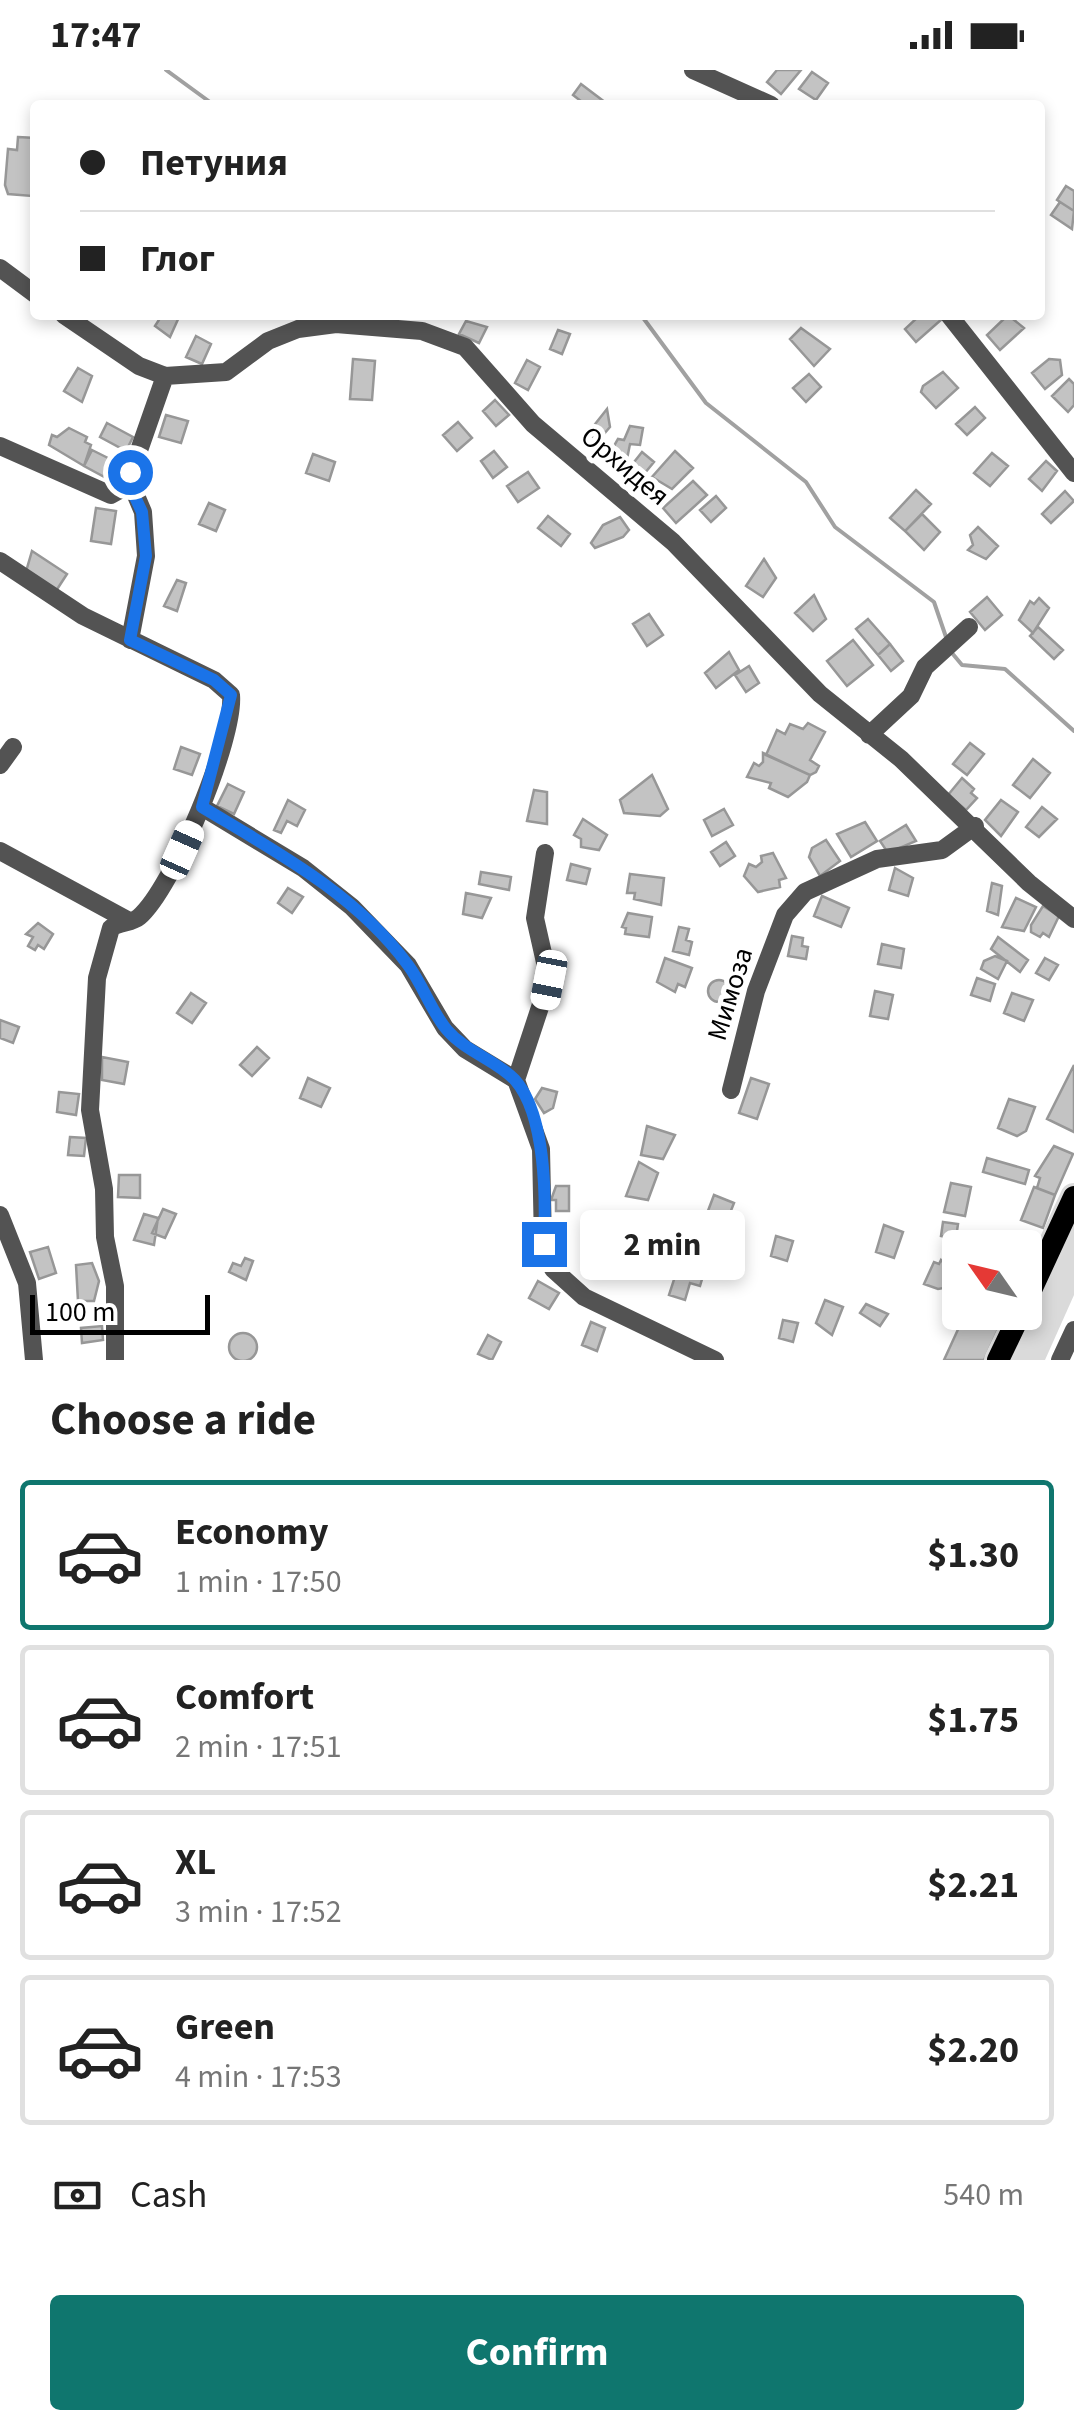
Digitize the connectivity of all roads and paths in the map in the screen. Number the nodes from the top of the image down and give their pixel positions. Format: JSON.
{"nodes":[{"id":1,"x":693,"y":70,"type":"edge"},
{"id":2,"x":760,"y":100,"type":"edge"},
{"id":3,"x":0,"y":268,"type":"edge"},
{"id":4,"x":30,"y":290,"type":"edge"},
{"id":5,"x":71,"y":320,"type":"edge"},
{"id":6,"x":953,"y":320,"type":"edge"},
{"id":7,"x":165,"y":376,"type":"junction"},
{"id":8,"x":0,"y":446,"type":"edge"},
{"id":9,"x":1074,"y":473,"type":"edge"},
{"id":10,"x":129,"y":484,"type":"junction"},
{"id":11,"x":0,"y":561,"type":"edge"},
{"id":12,"x":969,"y":627,"type":"dead end"},
{"id":13,"x":130,"y":640,"type":"junction"},
{"id":14,"x":869,"y":735,"type":"junction"},
{"id":15,"x":12,"y":747,"type":"dead end"},
{"id":16,"x":0,"y":765,"type":"edge"},
{"id":17,"x":202,"y":807,"type":"junction"},
{"id":18,"x":975,"y":826,"type":"junction"},
{"id":19,"x":0,"y":851,"type":"edge"},
{"id":20,"x":545,"y":853,"type":"dead end"},
{"id":21,"x":1074,"y":918,"type":"edge"},
{"id":22,"x":129,"y":921,"type":"junction"},
{"id":23,"x":516,"y":1080,"type":"junction"},
{"id":24,"x":731,"y":1090,"type":"dead end"},
{"id":25,"x":1074,"y":1197,"type":"edge"},
{"id":26,"x":0,"y":1214,"type":"edge"},
{"id":27,"x":1042,"y":1266,"type":"edge"},
{"id":28,"x":1012,"y":1330,"type":"edge"},
{"id":29,"x":1074,"y":1330,"type":"edge"},
{"id":30,"x":34,"y":1360,"type":"edge"},
{"id":31,"x":115,"y":1360,"type":"edge"},
{"id":32,"x":715,"y":1360,"type":"edge"},
{"id":33,"x":998,"y":1360,"type":"edge"},
{"id":34,"x":1060,"y":1360,"type":"edge"}],
"edges":[{"from":1,"to":2,"type":"street"},
{"from":3,"to":4,"type":"street"},
{"from":5,"to":7,"type":"street"},
{"from":6,"to":9,"type":"street"},
{"from":7,"to":10,"type":"street"},
{"from":7,"to":14,"type":"street","name":"Орхидея"},
{"from":8,"to":10,"type":"street"},
{"from":10,"to":13,"type":"street"},
{"from":11,"to":13,"type":"street"},
{"from":12,"to":14,"type":"street"},
{"from":13,"to":17,"type":"street"},
{"from":14,"to":18,"type":"street","name":"Орхидея"},
{"from":15,"to":16,"type":"street"},
{"from":17,"to":22,"type":"street"},
{"from":17,"to":23,"type":"street"},
{"from":18,"to":21,"type":"street","name":"Орхидея"},
{"from":18,"to":24,"type":"street","name":"Мимоза"},
{"from":19,"to":22,"type":"street"},
{"from":20,"to":23,"type":"street"},
{"from":22,"to":31,"type":"street"},
{"from":23,"to":32,"type":"street"},
{"from":25,"to":27,"type":"main road"},
{"from":26,"to":30,"type":"street"},
{"from":28,"to":33,"type":"main road"},
{"from":29,"to":34,"type":"street"}]}
